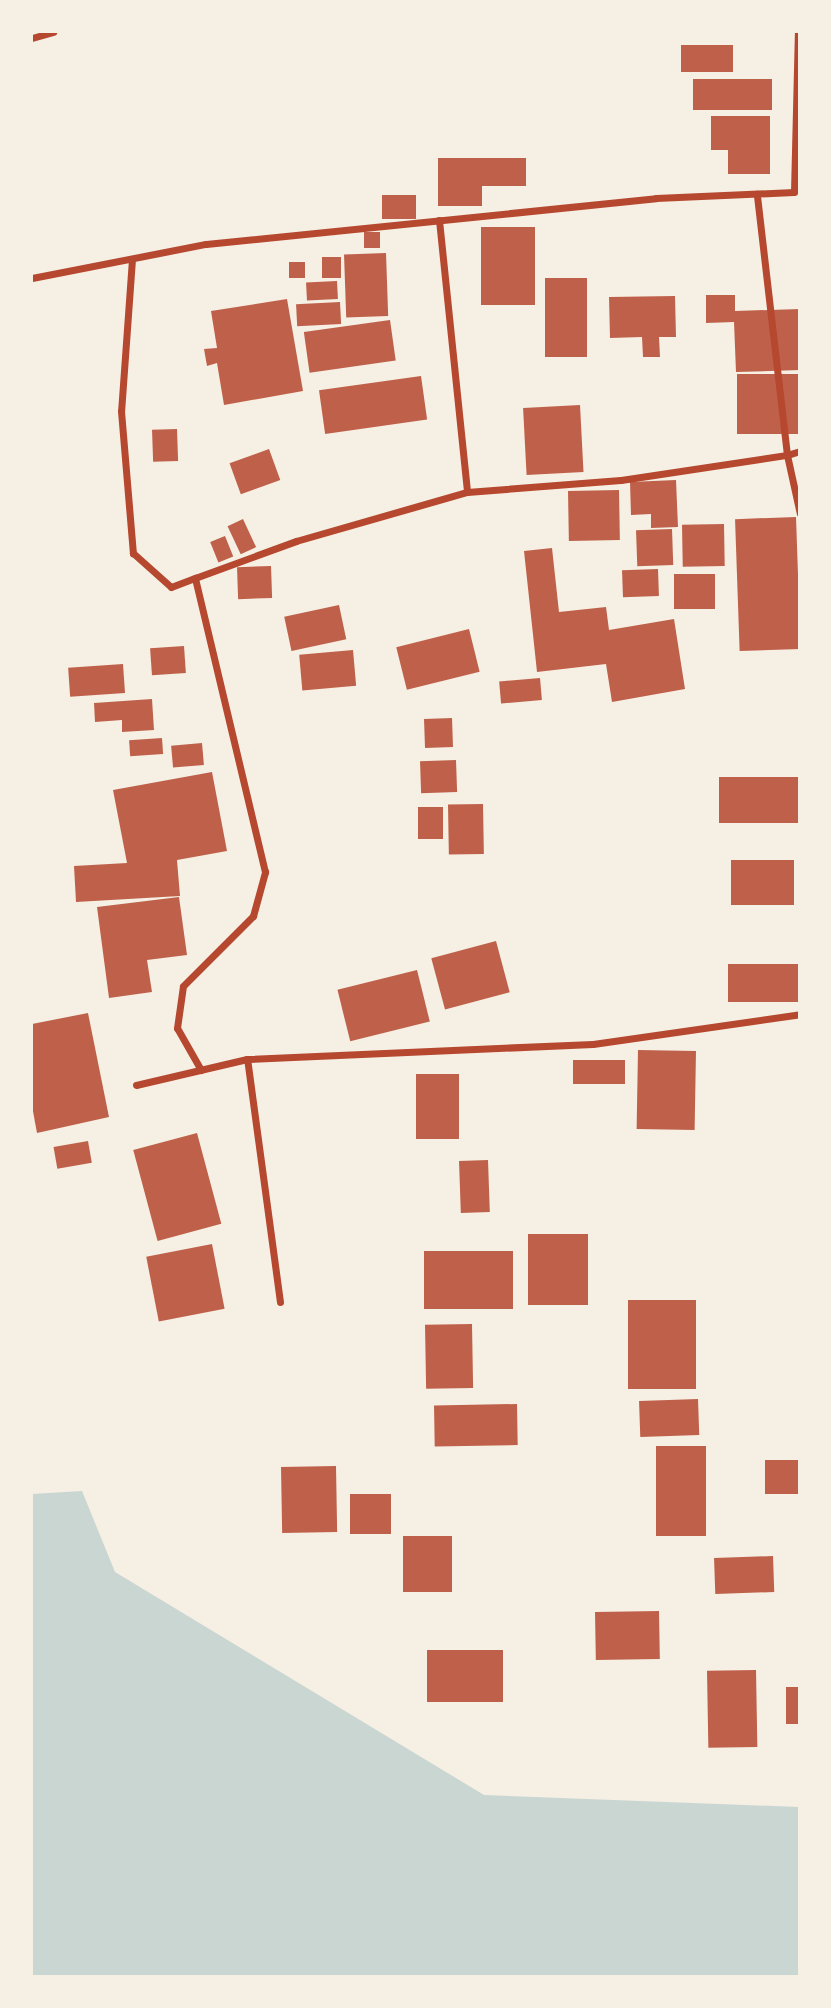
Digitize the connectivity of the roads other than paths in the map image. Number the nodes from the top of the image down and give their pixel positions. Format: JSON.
{"nodes":[{"id":1,"x":53,"y":32,"type":"edge"},
{"id":2,"x":798,"y":32,"type":"edge"},
{"id":3,"x":32,"y":38,"type":"edge"},
{"id":4,"x":757,"y":194,"type":"junction"},
{"id":5,"x":439,"y":220,"type":"junction"},
{"id":6,"x":132,"y":259,"type":"junction"},
{"id":7,"x":32,"y":278,"type":"edge"},
{"id":8,"x":800,"y":452,"type":"edge"},
{"id":9,"x":787,"y":455,"type":"junction"},
{"id":10,"x":467,"y":492,"type":"junction"},
{"id":11,"x":800,"y":514,"type":"edge"},
{"id":12,"x":195,"y":578,"type":"junction"},
{"id":13,"x":800,"y":1014,"type":"edge"},
{"id":14,"x":247,"y":1059,"type":"junction"},
{"id":15,"x":201,"y":1070,"type":"junction"},
{"id":16,"x":136,"y":1085,"type":"dead end"},
{"id":17,"x":280,"y":1302,"type":"dead end"}],
"edges":[{"from":1,"to":3,"type":"street"},
{"from":2,"to":4,"type":"street"},
{"from":4,"to":5,"type":"street"},
{"from":4,"to":9,"type":"street"},
{"from":5,"to":6,"type":"street"},
{"from":5,"to":10,"type":"street"},
{"from":6,"to":7,"type":"street"},
{"from":6,"to":12,"type":"street"},
{"from":8,"to":9,"type":"street"},
{"from":9,"to":10,"type":"street"},
{"from":9,"to":11,"type":"street"},
{"from":10,"to":12,"type":"street"},
{"from":12,"to":15,"type":"street"},
{"from":13,"to":14,"type":"street"},
{"from":14,"to":15,"type":"street"},
{"from":14,"to":17,"type":"street"},
{"from":15,"to":16,"type":"street"}]}
